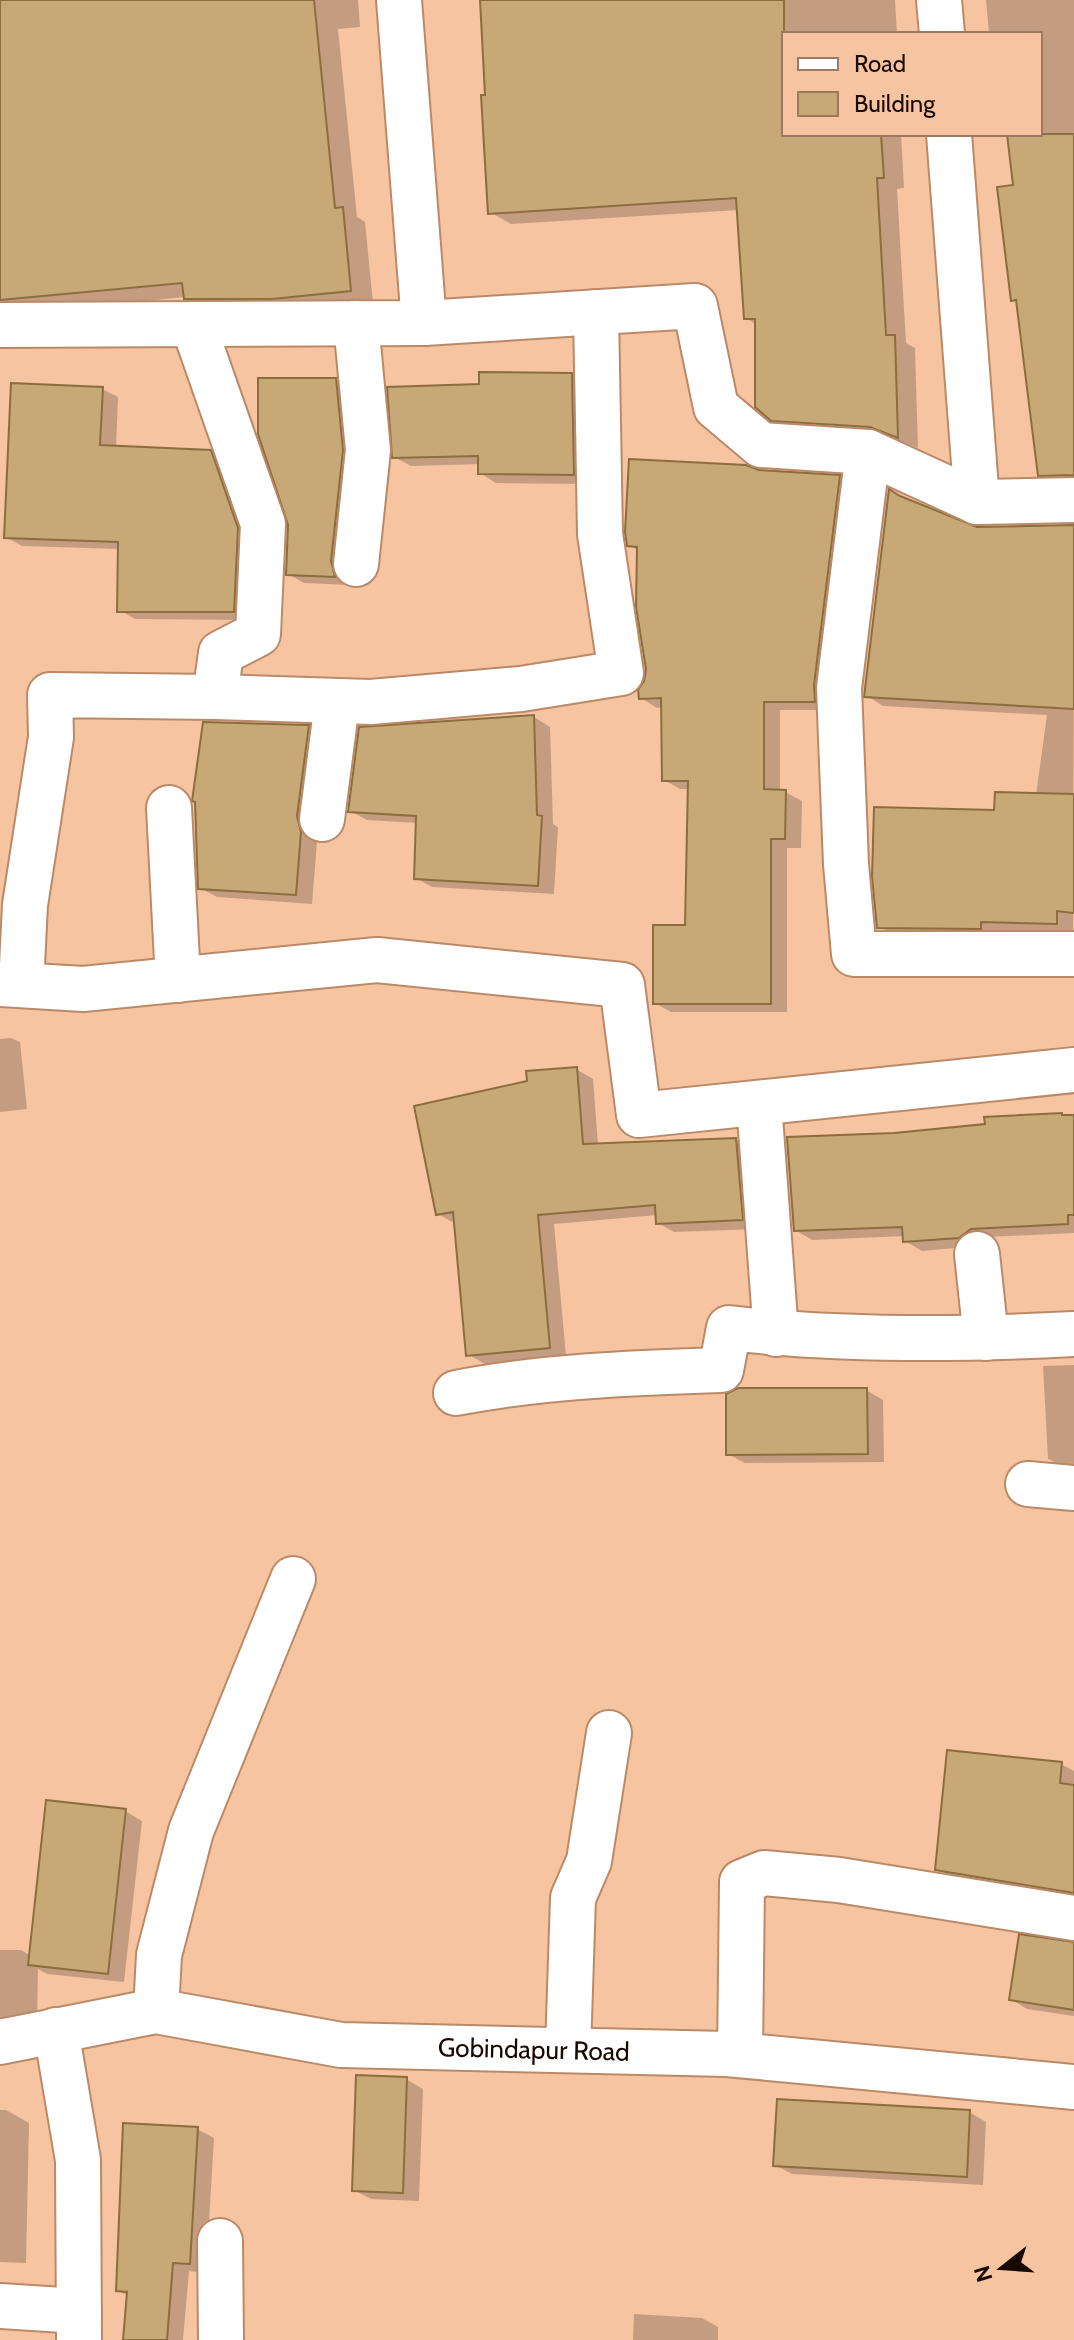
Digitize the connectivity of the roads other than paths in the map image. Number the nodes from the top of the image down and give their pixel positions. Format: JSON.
{"nodes":[{"id":1,"x":399,"y":0,"type":"edge"},
{"id":2,"x":939,"y":0,"type":"edge"},
{"id":3,"x":942,"y":32,"type":"edge"},
{"id":4,"x":949,"y":136,"type":"edge"},
{"id":5,"x":596,"y":312,"type":"junction"},
{"id":6,"x":356,"y":323,"type":"junction"},
{"id":7,"x":424,"y":323,"type":"junction"},
{"id":8,"x":193,"y":324,"type":"junction"},
{"id":9,"x":0,"y":325,"type":"edge"},
{"id":10,"x":868,"y":452,"type":"junction"},
{"id":11,"x":1074,"y":500,"type":"edge"},
{"id":12,"x":977,"y":502,"type":"junction"},
{"id":13,"x":356,"y":564,"type":"dead end"},
{"id":14,"x":215,"y":697,"type":"junction"},
{"id":15,"x":337,"y":703,"type":"junction"},
{"id":16,"x":169,"y":808,"type":"dead end"},
{"id":17,"x":322,"y":819,"type":"dead end"},
{"id":18,"x":1074,"y":954,"type":"edge"},
{"id":19,"x":178,"y":980,"type":"junction"},
{"id":20,"x":10,"y":984,"type":"edge"},
{"id":21,"x":1074,"y":1070,"type":"edge"},
{"id":22,"x":759,"y":1103,"type":"junction"},
{"id":23,"x":977,"y":1254,"type":"dead end"},
{"id":24,"x":776,"y":1334,"type":"junction"},
{"id":25,"x":1074,"y":1334,"type":"edge"},
{"id":26,"x":986,"y":1338,"type":"junction"},
{"id":27,"x":456,"y":1393,"type":"dead end"},
{"id":28,"x":1028,"y":1484,"type":"dead end"},
{"id":29,"x":1074,"y":1488,"type":"edge"},
{"id":30,"x":293,"y":1579,"type":"dead end"},
{"id":31,"x":609,"y":1733,"type":"dead end"},
{"id":32,"x":1074,"y":1918,"type":"edge"},
{"id":33,"x":156,"y":2011,"type":"junction"},
{"id":34,"x":56,"y":2030,"type":"junction"},
{"id":35,"x":0,"y":2042,"type":"edge"},
{"id":36,"x":568,"y":2050,"type":"junction"},
{"id":37,"x":740,"y":2055,"type":"junction"},
{"id":38,"x":1074,"y":2087,"type":"edge"},
{"id":39,"x":220,"y":2241,"type":"dead end"},
{"id":40,"x":0,"y":2306,"type":"edge"},
{"id":41,"x":79,"y":2325,"type":"edge"},
{"id":42,"x":221,"y":2340,"type":"edge"}],
"edges":[{"from":1,"to":7,"type":"street"},
{"from":2,"to":3,"type":"street"},
{"from":4,"to":12,"type":"street"},
{"from":5,"to":7,"type":"street"},
{"from":5,"to":10,"type":"street"},
{"from":5,"to":15,"type":"street"},
{"from":6,"to":7,"type":"street"},
{"from":6,"to":8,"type":"street"},
{"from":6,"to":13,"type":"street"},
{"from":8,"to":9,"type":"street"},
{"from":8,"to":14,"type":"street"},
{"from":10,"to":12,"type":"street"},
{"from":10,"to":18,"type":"street"},
{"from":11,"to":12,"type":"street"},
{"from":14,"to":15,"type":"street"},
{"from":14,"to":20,"type":"street"},
{"from":15,"to":17,"type":"street"},
{"from":16,"to":19,"type":"street"},
{"from":19,"to":20,"type":"street"},
{"from":19,"to":22,"type":"street"},
{"from":21,"to":22,"type":"street"},
{"from":22,"to":24,"type":"street"},
{"from":23,"to":26,"type":"street"},
{"from":24,"to":26,"type":"street"},
{"from":24,"to":27,"type":"street"},
{"from":25,"to":26,"type":"street"},
{"from":28,"to":29,"type":"street"},
{"from":30,"to":33,"type":"street"},
{"from":31,"to":36,"type":"street"},
{"from":32,"to":37,"type":"street"},
{"from":33,"to":34,"type":"street","name":"Gobindapur Road"},
{"from":33,"to":36,"type":"street","name":"Gobindapur Road"},
{"from":34,"to":35,"type":"street","name":"Gobindapur Road"},
{"from":34,"to":41,"type":"street"},
{"from":36,"to":37,"type":"street","name":"Gobindapur Road"},
{"from":37,"to":38,"type":"street","name":"Gobindapur Road"},
{"from":39,"to":42,"type":"street"},
{"from":40,"to":41,"type":"street"}]}
